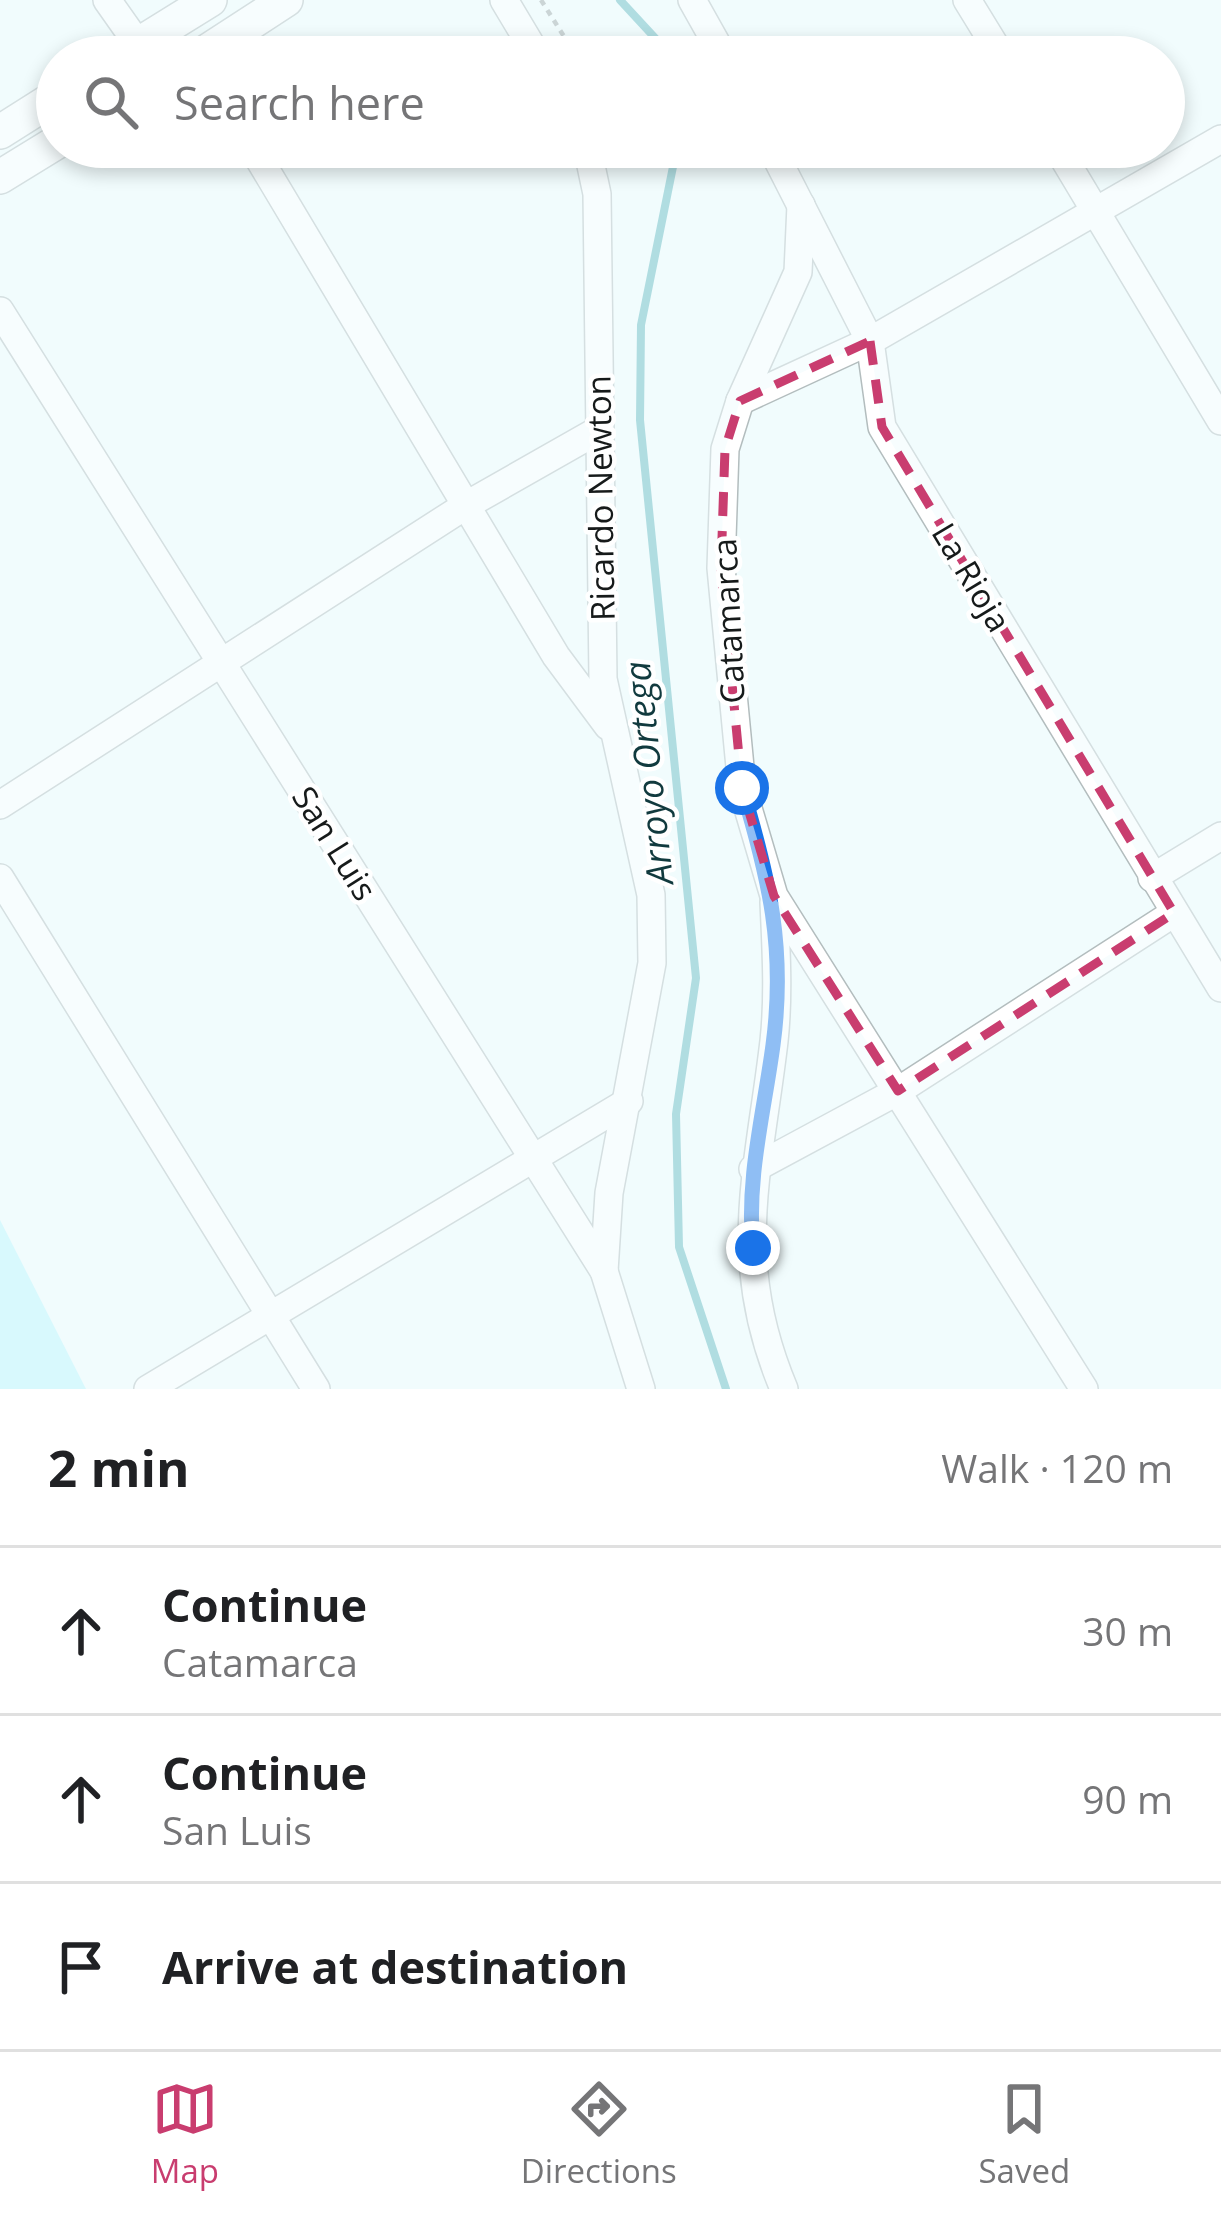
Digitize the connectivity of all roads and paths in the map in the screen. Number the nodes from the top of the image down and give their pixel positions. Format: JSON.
{"nodes":[{"id":1,"x":107,"y":0,"type":"edge"},
{"id":2,"x":210,"y":0,"type":"edge"},
{"id":3,"x":286,"y":0,"type":"edge"},
{"id":4,"x":504,"y":0,"type":"edge"},
{"id":5,"x":541,"y":0,"type":"edge"},
{"id":6,"x":692,"y":0,"type":"edge"},
{"id":7,"x":967,"y":0,"type":"edge"},
{"id":8,"x":122,"y":36,"type":"edge"},
{"id":9,"x":151,"y":36,"type":"edge"},
{"id":10,"x":230,"y":36,"type":"edge"},
{"id":11,"x":525,"y":36,"type":"edge"},
{"id":12,"x":564,"y":36,"type":"edge"},
{"id":13,"x":712,"y":36,"type":"edge"},
{"id":14,"x":989,"y":36,"type":"edge"},
{"id":15,"x":36,"y":109,"type":"edge"},
{"id":16,"x":0,"y":132,"type":"edge"},
{"id":17,"x":1221,"y":139,"type":"edge"},
{"id":18,"x":36,"y":155,"type":"edge"},
{"id":19,"x":1185,"y":160,"type":"edge"},
{"id":20,"x":264,"y":168,"type":"edge"},
{"id":21,"x":591,"y":168,"type":"edge"},
{"id":22,"x":620,"y":168,"type":"edge"},
{"id":23,"x":782,"y":168,"type":"edge"},
{"id":24,"x":1070,"y":168,"type":"edge"},
{"id":25,"x":1171,"y":168,"type":"edge"},
{"id":26,"x":0,"y":177,"type":"edge"},
{"id":27,"x":621,"y":177,"type":"dead end"},
{"id":28,"x":801,"y":206,"type":"junction"},
{"id":29,"x":1096,"y":211,"type":"junction"},
{"id":30,"x":0,"y":311,"type":"edge"},
{"id":31,"x":870,"y":341,"type":"junction"},
{"id":32,"x":740,"y":401,"type":"junction"},
{"id":33,"x":1221,"y":421,"type":"edge"},
{"id":34,"x":597,"y":431,"type":"junction"},
{"id":35,"x":465,"y":506,"type":"junction"},
{"id":36,"x":221,"y":664,"type":"junction"},
{"id":37,"x":612,"y":730,"type":"junction"},
{"id":38,"x":0,"y":805,"type":"edge"},
{"id":39,"x":1221,"y":836,"type":"edge"},
{"id":40,"x":0,"y":878,"type":"edge"},
{"id":41,"x":1152,"y":878,"type":"junction"},
{"id":42,"x":774,"y":896,"type":"junction"},
{"id":43,"x":1174,"y":913,"type":"junction"},
{"id":44,"x":1221,"y":988,"type":"edge"},
{"id":45,"x":898,"y":1091,"type":"junction"},
{"id":46,"x":629,"y":1101,"type":"junction"},
{"id":47,"x":533,"y":1157,"type":"junction"},
{"id":48,"x":753,"y":1169,"type":"junction"},
{"id":49,"x":604,"y":1271,"type":"junction"},
{"id":50,"x":271,"y":1318,"type":"junction"},
{"id":51,"x":148,"y":1389,"type":"edge"},
{"id":52,"x":316,"y":1389,"type":"edge"},
{"id":53,"x":641,"y":1389,"type":"edge"},
{"id":54,"x":784,"y":1389,"type":"edge"},
{"id":55,"x":1084,"y":1389,"type":"edge"}],
"edges":[{"from":1,"to":8,"type":"street"},
{"from":2,"to":9,"type":"main road"},
{"from":3,"to":10,"type":"main road"},
{"from":4,"to":11,"type":"street"},
{"from":5,"to":12,"type":"path"},
{"from":6,"to":13,"type":"street"},
{"from":7,"to":14,"type":"street"},
{"from":15,"to":16,"type":"main road"},
{"from":17,"to":19,"type":"street"},
{"from":18,"to":26,"type":"main road"},
{"from":20,"to":35,"type":"street"},
{"from":21,"to":34,"type":"street","name":"Ricardo Newton"},
{"from":22,"to":27,"type":"path"},
{"from":23,"to":28,"type":"street","name":"La Rioja"},
{"from":24,"to":29,"type":"street"},
{"from":25,"to":29,"type":"street"},
{"from":28,"to":31,"type":"street","name":"La Rioja"},
{"from":28,"to":32,"type":"street","name":"Catamarca"},
{"from":29,"to":31,"type":"street"},
{"from":29,"to":33,"type":"street"},
{"from":30,"to":36,"type":"street","name":"San Luis"},
{"from":31,"to":32,"type":"street"},
{"from":31,"to":41,"type":"street","name":"La Rioja"},
{"from":32,"to":42,"type":"street","name":"Catamarca"},
{"from":34,"to":35,"type":"street"},
{"from":34,"to":37,"type":"street","name":"Ricardo Newton"},
{"from":35,"to":36,"type":"street"},
{"from":35,"to":37,"type":"street"},
{"from":36,"to":38,"type":"street"},
{"from":36,"to":47,"type":"street","name":"San Luis"},
{"from":37,"to":46,"type":"street","name":"Ricardo Newton"},
{"from":39,"to":41,"type":"street"},
{"from":40,"to":50,"type":"street"},
{"from":41,"to":43,"type":"street","name":"La Rioja"},
{"from":42,"to":45,"type":"street","name":"Catamarca"},
{"from":42,"to":48,"type":"street"},
{"from":43,"to":44,"type":"street","name":"La Rioja"},
{"from":43,"to":45,"type":"street"},
{"from":45,"to":48,"type":"street"},
{"from":45,"to":55,"type":"street","name":"Catamarca"},
{"from":46,"to":47,"type":"street"},
{"from":46,"to":49,"type":"street","name":"Ricardo Newton"},
{"from":47,"to":49,"type":"street","name":"San Luis"},
{"from":47,"to":50,"type":"street"},
{"from":48,"to":54,"type":"street"},
{"from":49,"to":53,"type":"street","name":"San Luis"},
{"from":50,"to":51,"type":"street"},
{"from":50,"to":52,"type":"street"}]}
